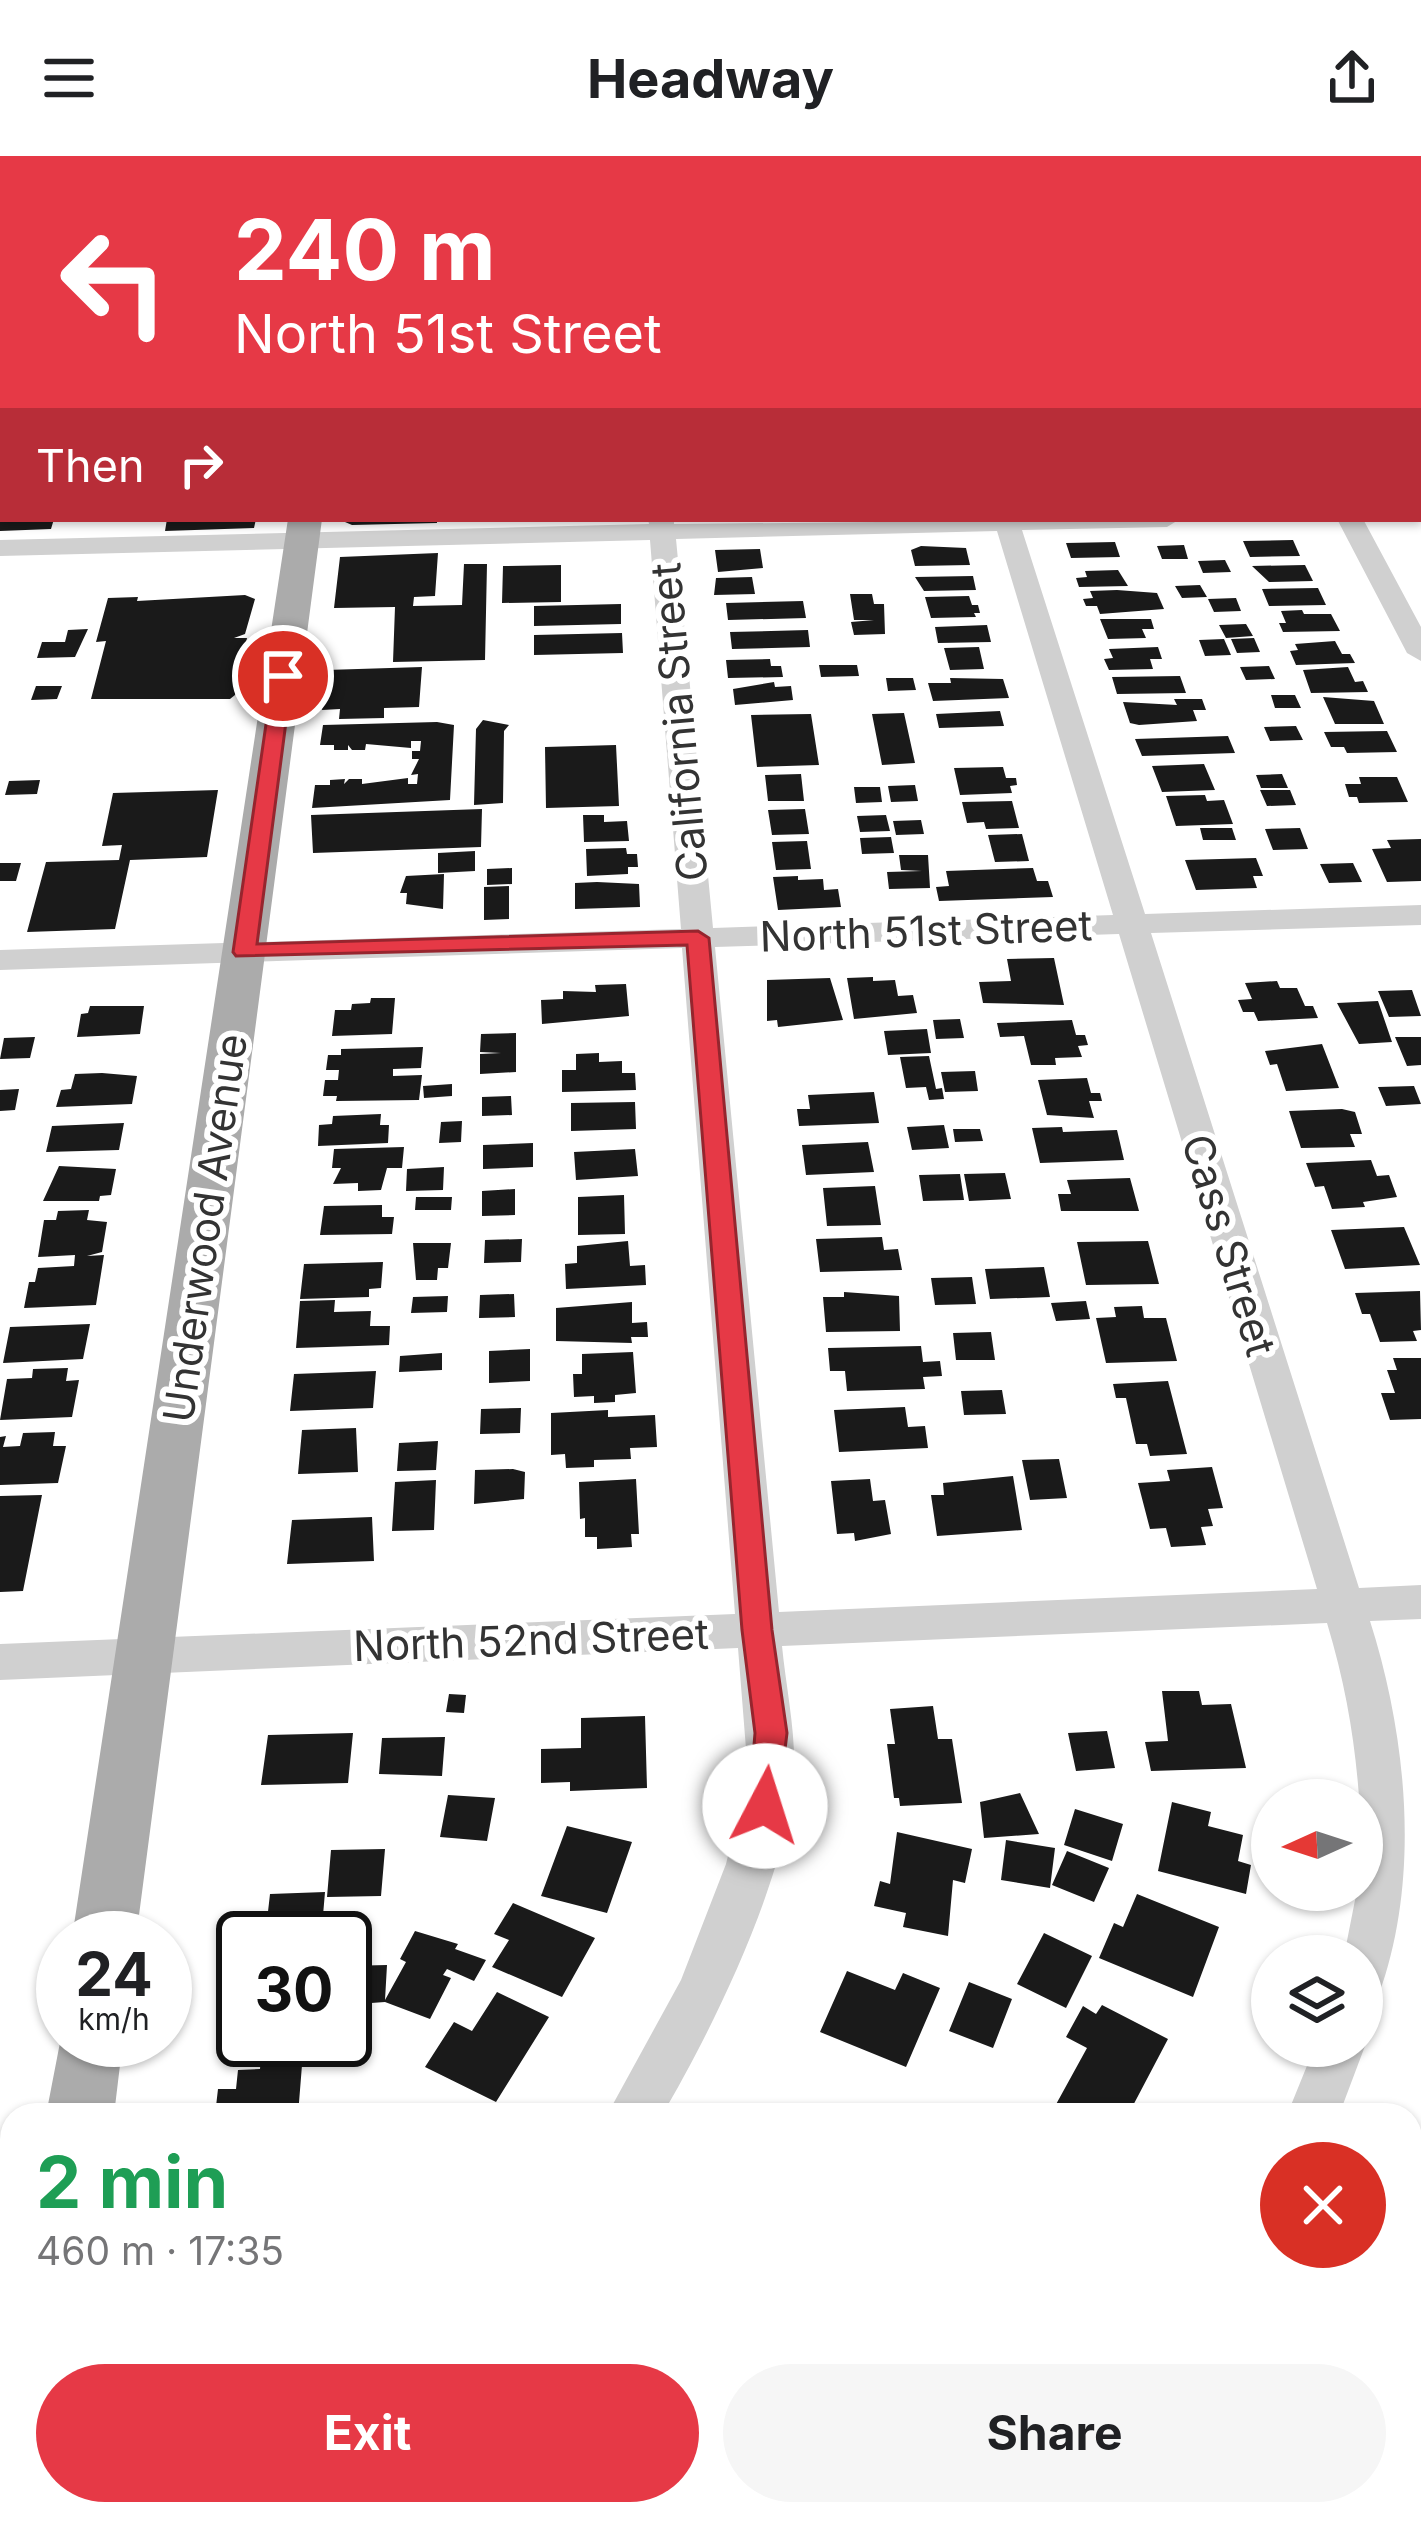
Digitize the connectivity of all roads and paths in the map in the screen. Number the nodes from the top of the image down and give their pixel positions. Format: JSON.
{"nodes":[{"id":1,"x":921,"y":522,"type":"edge"},
{"id":2,"x":1007,"y":522,"type":"edge"},
{"id":3,"x":1352,"y":522,"type":"edge"},
{"id":4,"x":662,"y":525,"type":"edge"},
{"id":5,"x":304,"y":530,"type":"edge"},
{"id":6,"x":0,"y":548,"type":"edge"},
{"id":7,"x":1421,"y":653,"type":"edge"},
{"id":8,"x":1421,"y":915,"type":"edge"},
{"id":9,"x":1130,"y":924,"type":"junction"},
{"id":10,"x":698,"y":938,"type":"junction"},
{"id":11,"x":244,"y":952,"type":"junction"},
{"id":12,"x":0,"y":960,"type":"edge"},
{"id":13,"x":1421,"y":1602,"type":"edge"},
{"id":14,"x":1340,"y":1606,"type":"junction"},
{"id":15,"x":757,"y":1630,"type":"junction"},
{"id":16,"x":143,"y":1656,"type":"junction"},
{"id":17,"x":0,"y":1662,"type":"edge"},
{"id":18,"x":108,"y":1911,"type":"edge"},
{"id":19,"x":1372,"y":1935,"type":"edge"},
{"id":20,"x":86,"y":2067,"type":"edge"},
{"id":21,"x":1332,"y":2067,"type":"edge"},
{"id":22,"x":82,"y":2103,"type":"edge"},
{"id":23,"x":640,"y":2103,"type":"edge"},
{"id":24,"x":1318,"y":2103,"type":"edge"}],
"edges":[{"from":1,"to":4,"type":"street"},
{"from":2,"to":9,"type":"street","name":"Cass Street"},
{"from":3,"to":7,"type":"street"},
{"from":4,"to":5,"type":"street"},
{"from":4,"to":10,"type":"street","name":"California Street"},
{"from":5,"to":6,"type":"street"},
{"from":5,"to":11,"type":"main road","name":"Underwood Avenue"},
{"from":8,"to":9,"type":"street","name":"North 51st Street"},
{"from":9,"to":10,"type":"street","name":"North 51st Street"},
{"from":9,"to":14,"type":"street","name":"Cass Street"},
{"from":10,"to":11,"type":"street","name":"North 51st Street"},
{"from":10,"to":15,"type":"street","name":"California Street"},
{"from":11,"to":12,"type":"street","name":"North 51st Street"},
{"from":11,"to":16,"type":"main road","name":"Underwood Avenue"},
{"from":13,"to":14,"type":"street","name":"North 52nd Street"},
{"from":14,"to":15,"type":"street","name":"North 52nd Street"},
{"from":14,"to":19,"type":"street","name":"Cass Street"},
{"from":15,"to":16,"type":"street","name":"North 52nd Street"},
{"from":15,"to":23,"type":"street","name":"California Street"},
{"from":16,"to":17,"type":"street","name":"North 52nd Street"},
{"from":16,"to":18,"type":"main road","name":"Underwood Avenue"},
{"from":20,"to":22,"type":"main road"},
{"from":21,"to":24,"type":"street"}]}
